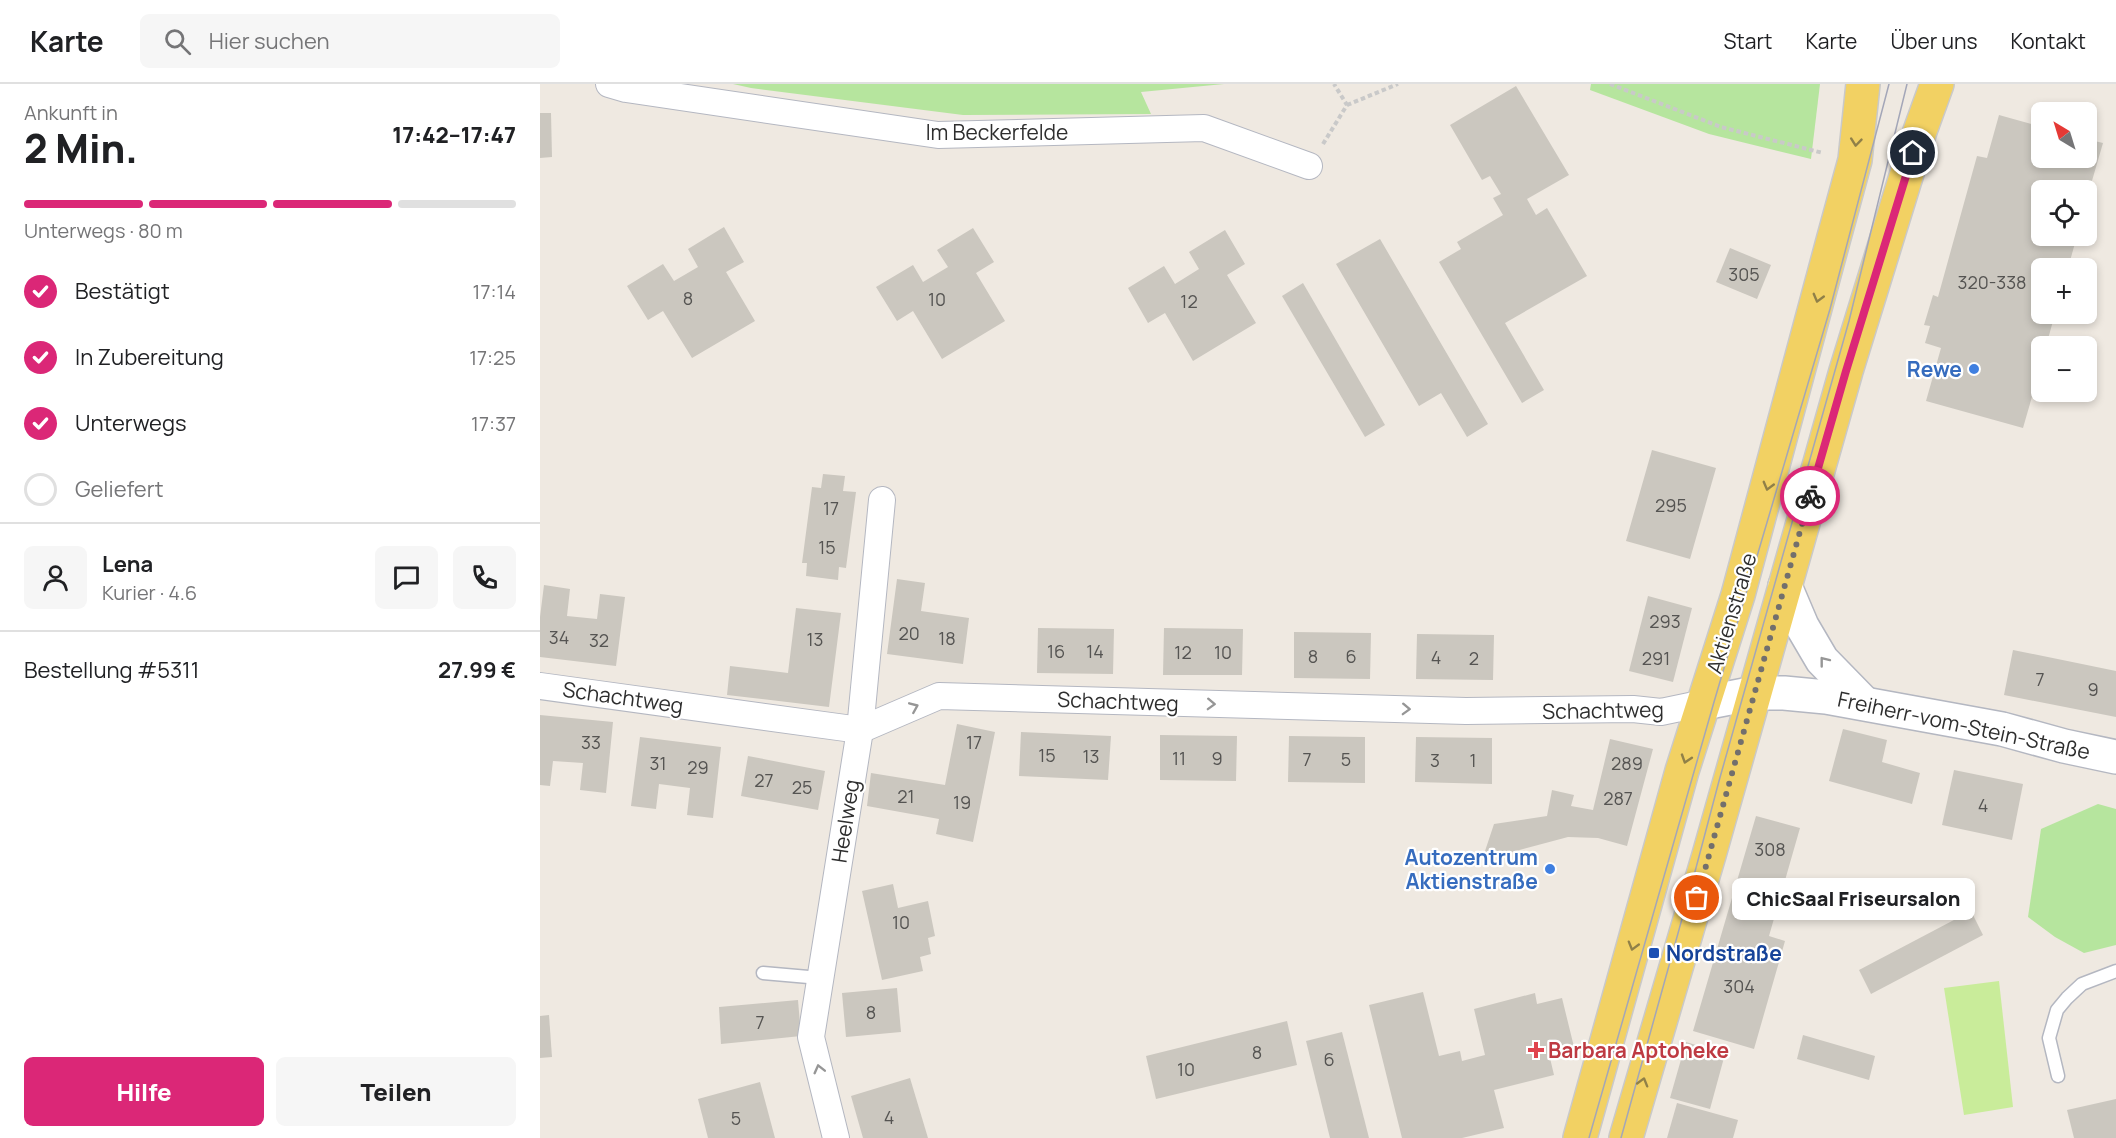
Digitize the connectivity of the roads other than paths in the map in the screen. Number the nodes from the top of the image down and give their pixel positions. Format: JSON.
{"nodes":[{"id":1,"x":609,"y":84,"type":"edge"},
{"id":2,"x":1863,"y":84,"type":"edge"},
{"id":3,"x":1937,"y":84,"type":"edge"},
{"id":4,"x":1309,"y":166,"type":"road end"},
{"id":5,"x":882,"y":500,"type":"dead end"},
{"id":6,"x":1785,"y":586,"type":"junction"},
{"id":7,"x":540,"y":686,"type":"edge"},
{"id":8,"x":1755,"y":693,"type":"junction"},
{"id":9,"x":1704,"y":703,"type":"junction"},
{"id":10,"x":1864,"y":703,"type":"junction"},
{"id":11,"x":860,"y":730,"type":"junction"},
{"id":12,"x":2116,"y":757,"type":"edge"},
{"id":13,"x":2116,"y":972,"type":"edge"},
{"id":14,"x":763,"y":973,"type":"dead end"},
{"id":15,"x":820,"y":978,"type":"junction"},
{"id":16,"x":2058,"y":1076,"type":"dead end"},
{"id":17,"x":836,"y":1138,"type":"edge"},
{"id":18,"x":1580,"y":1138,"type":"edge"},
{"id":19,"x":1626,"y":1138,"type":"edge"}],
"edges":[{"from":1,"to":4,"type":"street","name":"Im Beckerfelde"},
{"from":2,"to":9,"type":"main road","name":"Aktienstraße","one_way":true},
{"from":3,"to":6,"type":"main road","name":"Aktienstraße"},
{"from":5,"to":11,"type":"street","name":"Heelweg"},
{"from":6,"to":8,"type":"main road","name":"Aktienstraße"},
{"from":10,"to":6,"type":"street","one_way":true},
{"from":7,"to":11,"type":"street","name":"Schachtweg"},
{"from":8,"to":9,"type":"street","name":"Freiherr-vom-Stein-Straße"},
{"from":8,"to":10,"type":"street","name":"Freiherr-vom-Stein-Straße"},
{"from":19,"to":8,"type":"main road","name":"Aktienstraße","one_way":true},
{"from":11,"to":9,"type":"street","name":"Schachtweg","one_way":true},
{"from":9,"to":18,"type":"main road","name":"Aktienstraße","one_way":true},
{"from":10,"to":12,"type":"street","name":"Freiherr-vom-Stein-Straße"},
{"from":11,"to":15,"type":"street","name":"Heelweg"},
{"from":13,"to":16,"type":"lane"},
{"from":14,"to":15,"type":"lane"},
{"from":17,"to":15,"type":"street","name":"Heelweg","one_way":true}]}
